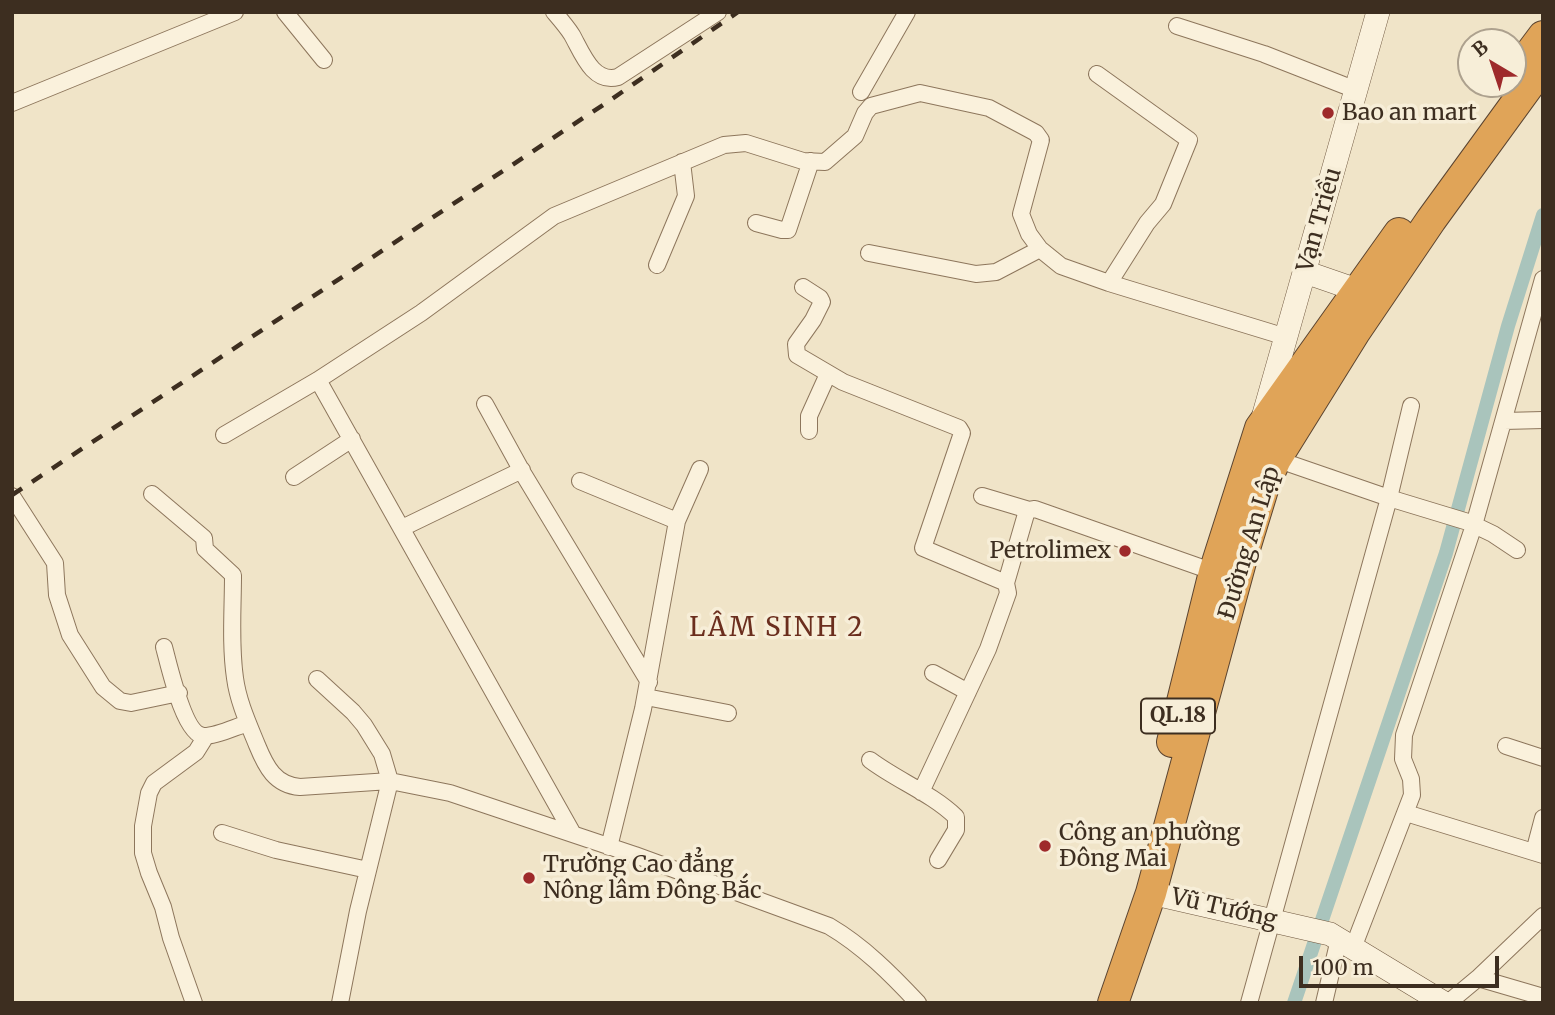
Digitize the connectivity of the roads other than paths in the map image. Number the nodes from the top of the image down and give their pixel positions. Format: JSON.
{"nodes":[{"id":1,"x":235,"y":12,"type":"edge"},
{"id":2,"x":285,"y":12,"type":"edge"},
{"id":3,"x":554,"y":12,"type":"edge"},
{"id":4,"x":718,"y":12,"type":"edge"},
{"id":5,"x":907,"y":12,"type":"edge"},
{"id":6,"x":1378,"y":12,"type":"edge"},
{"id":7,"x":1177,"y":26,"type":"dead end"},
{"id":8,"x":1543,"y":36,"type":"edge"},
{"id":9,"x":1527,"y":57,"type":"edge"},
{"id":10,"x":324,"y":60,"type":"dead end"},
{"id":11,"x":1543,"y":66,"type":"edge"},
{"id":12,"x":1097,"y":74,"type":"dead end"},
{"id":13,"x":1356,"y":90,"type":"junction"},
{"id":14,"x":861,"y":92,"type":"dead end"},
{"id":15,"x":1497,"y":98,"type":"edge"},
{"id":16,"x":12,"y":103,"type":"edge"},
{"id":17,"x":811,"y":161,"type":"junction"},
{"id":18,"x":682,"y":162,"type":"junction"},
{"id":19,"x":756,"y":223,"type":"dead end"},
{"id":20,"x":1040,"y":249,"type":"junction"},
{"id":21,"x":869,"y":253,"type":"dead end"},
{"id":22,"x":657,"y":265,"type":"dead end"},
{"id":23,"x":1302,"y":279,"type":"junction"},
{"id":24,"x":1543,"y":279,"type":"edge"},
{"id":25,"x":1109,"y":283,"type":"junction"},
{"id":26,"x":803,"y":288,"type":"dead end"},
{"id":27,"x":1357,"y":290,"type":"junction"},
{"id":28,"x":1286,"y":337,"type":"junction"},
{"id":29,"x":1303,"y":366,"type":"junction"},
{"id":30,"x":828,"y":374,"type":"junction"},
{"id":31,"x":318,"y":380,"type":"junction"},
{"id":32,"x":485,"y":404,"type":"dead end"},
{"id":33,"x":1411,"y":406,"type":"dead end"},
{"id":34,"x":1306,"y":410,"type":"junction"},
{"id":35,"x":1543,"y":420,"type":"edge"},
{"id":36,"x":1504,"y":421,"type":"junction"},
{"id":37,"x":1260,"y":428,"type":"junction"},
{"id":38,"x":809,"y":431,"type":"dead end"},
{"id":39,"x":224,"y":435,"type":"dead end"},
{"id":40,"x":352,"y":439,"type":"junction"},
{"id":41,"x":1280,"y":452,"type":"junction"},
{"id":42,"x":700,"y":469,"type":"dead end"},
{"id":43,"x":522,"y":470,"type":"junction"},
{"id":44,"x":294,"y":477,"type":"dead end"},
{"id":45,"x":580,"y":481,"type":"dead end"},
{"id":46,"x":152,"y":494,"type":"dead end"},
{"id":47,"x":12,"y":496,"type":"edge"},
{"id":48,"x":982,"y":496,"type":"dead end"},
{"id":49,"x":1390,"y":498,"type":"junction"},
{"id":50,"x":1029,"y":510,"type":"junction"},
{"id":51,"x":677,"y":521,"type":"junction"},
{"id":52,"x":1471,"y":524,"type":"junction"},
{"id":53,"x":402,"y":528,"type":"junction"},
{"id":54,"x":1517,"y":550,"type":"dead end"},
{"id":55,"x":1214,"y":572,"type":"junction"},
{"id":56,"x":1006,"y":583,"type":"junction"},
{"id":57,"x":164,"y":647,"type":"dead end"},
{"id":58,"x":933,"y":673,"type":"dead end"},
{"id":59,"x":317,"y":679,"type":"dead end"},
{"id":60,"x":647,"y":690,"type":"junction"},
{"id":61,"x":968,"y":692,"type":"junction"},
{"id":62,"x":179,"y":693,"type":"junction"},
{"id":63,"x":728,"y":713,"type":"dead end"},
{"id":64,"x":248,"y":723,"type":"junction"},
{"id":65,"x":206,"y":736,"type":"junction"},
{"id":66,"x":1506,"y":746,"type":"dead end"},
{"id":67,"x":1543,"y":758,"type":"edge"},
{"id":68,"x":870,"y":760,"type":"dead end"},
{"id":69,"x":390,"y":780,"type":"junction"},
{"id":70,"x":920,"y":792,"type":"junction"},
{"id":71,"x":1406,"y":813,"type":"junction"},
{"id":72,"x":1543,"y":818,"type":"edge"},
{"id":73,"x":222,"y":833,"type":"dead end"},
{"id":74,"x":572,"y":834,"type":"junction"},
{"id":75,"x":609,"y":847,"type":"junction"},
{"id":76,"x":1538,"y":853,"type":"edge"},
{"id":77,"x":937,"y":860,"type":"dead end"},
{"id":78,"x":368,"y":870,"type":"junction"},
{"id":79,"x":1151,"y":893,"type":"junction"},
{"id":80,"x":1543,"y":915,"type":"edge"},
{"id":81,"x":1273,"y":920,"type":"junction"},
{"id":82,"x":1332,"y":937,"type":"junction"},
{"id":83,"x":1478,"y":978,"type":"junction"},
{"id":84,"x":1543,"y":997,"type":"edge"},
{"id":85,"x":194,"y":1003,"type":"edge"},
{"id":86,"x":340,"y":1003,"type":"edge"},
{"id":87,"x":918,"y":1003,"type":"edge"},
{"id":88,"x":1090,"y":1003,"type":"edge"},
{"id":89,"x":1113,"y":1003,"type":"edge"},
{"id":90,"x":1249,"y":1003,"type":"edge"},
{"id":91,"x":1324,"y":1003,"type":"edge"},
{"id":92,"x":1446,"y":1003,"type":"edge"}],
"edges":[{"from":1,"to":16,"type":"street"},
{"from":2,"to":10,"type":"street"},
{"from":3,"to":4,"type":"street"},
{"from":5,"to":14,"type":"street"},
{"from":6,"to":13,"type":"street","name":"Vạn Triều"},
{"from":7,"to":13,"type":"street"},
{"from":8,"to":9,"type":"highway"},
{"from":11,"to":34,"type":"highway","name":"Đường An Lập","number":"QL.18"},
{"from":12,"to":25,"type":"street"},
{"from":13,"to":23,"type":"street","name":"Vạn Triều"},
{"from":15,"to":27,"type":"highway","name":"Đường An Lập","number":"QL.18"},
{"from":17,"to":18,"type":"street"},
{"from":17,"to":19,"type":"street"},
{"from":17,"to":20,"type":"street"},
{"from":18,"to":22,"type":"street"},
{"from":18,"to":31,"type":"street"},
{"from":20,"to":21,"type":"street"},
{"from":20,"to":25,"type":"street"},
{"from":23,"to":27,"type":"street"},
{"from":23,"to":28,"type":"street","name":"Vạn Triều"},
{"from":23,"to":29,"type":"street"},
{"from":24,"to":36,"type":"street"},
{"from":25,"to":28,"type":"street"},
{"from":26,"to":30,"type":"street"},
{"from":27,"to":29,"type":"highway","name":"Đường An Lập","number":"QL.18"},
{"from":28,"to":37,"type":"street","name":"Vạn Triều"},
{"from":29,"to":34,"type":"street"},
{"from":29,"to":37,"type":"highway","name":"Đường An Lập","number":"QL.18"},
{"from":30,"to":38,"type":"street"},
{"from":30,"to":56,"type":"street"},
{"from":31,"to":39,"type":"street"},
{"from":31,"to":40,"type":"street"},
{"from":32,"to":43,"type":"street"},
{"from":33,"to":49,"type":"street"},
{"from":34,"to":41,"type":"highway","name":"Đường An Lập","number":"QL.18"},
{"from":35,"to":36,"type":"street"},
{"from":36,"to":52,"type":"street"},
{"from":37,"to":41,"type":"highway"},
{"from":37,"to":55,"type":"highway","name":"Đường An Lập","number":"QL.18"},
{"from":40,"to":44,"type":"street"},
{"from":40,"to":53,"type":"street"},
{"from":41,"to":49,"type":"street"},
{"from":41,"to":79,"type":"highway","name":"Đường An Lập","number":"QL.18"},
{"from":42,"to":51,"type":"street"},
{"from":43,"to":53,"type":"street"},
{"from":43,"to":60,"type":"street"},
{"from":45,"to":51,"type":"street"},
{"from":46,"to":64,"type":"street"},
{"from":47,"to":62,"type":"street"},
{"from":48,"to":50,"type":"street"},
{"from":49,"to":52,"type":"street"},
{"from":49,"to":81,"type":"street"},
{"from":50,"to":55,"type":"street"},
{"from":50,"to":56,"type":"street"},
{"from":51,"to":60,"type":"street"},
{"from":52,"to":54,"type":"street"},
{"from":52,"to":71,"type":"street"},
{"from":53,"to":74,"type":"street"},
{"from":55,"to":88,"type":"highway","name":"Đường An Lập","number":"QL.18"},
{"from":56,"to":61,"type":"street"},
{"from":57,"to":62,"type":"street"},
{"from":58,"to":61,"type":"street"},
{"from":59,"to":69,"type":"street"},
{"from":60,"to":63,"type":"street"},
{"from":60,"to":75,"type":"street"},
{"from":61,"to":70,"type":"street"},
{"from":62,"to":65,"type":"street"},
{"from":64,"to":65,"type":"street"},
{"from":64,"to":69,"type":"street"},
{"from":65,"to":85,"type":"street"},
{"from":66,"to":67,"type":"street"},
{"from":68,"to":70,"type":"street"},
{"from":69,"to":74,"type":"street"},
{"from":69,"to":78,"type":"street"},
{"from":70,"to":77,"type":"street"},
{"from":71,"to":76,"type":"street"},
{"from":71,"to":82,"type":"street"},
{"from":72,"to":76,"type":"street"},
{"from":73,"to":78,"type":"street"},
{"from":74,"to":75,"type":"street"},
{"from":75,"to":87,"type":"street"},
{"from":78,"to":86,"type":"street"},
{"from":79,"to":81,"type":"street","name":"Vũ Tướng"},
{"from":79,"to":89,"type":"highway","name":"Đường An Lập","number":"QL.18"},
{"from":80,"to":83,"type":"street"},
{"from":81,"to":82,"type":"street","name":"Vũ Tướng"},
{"from":81,"to":90,"type":"street"},
{"from":82,"to":91,"type":"street"},
{"from":82,"to":92,"type":"street","name":"Vũ Tướng"},
{"from":83,"to":84,"type":"street"},
{"from":83,"to":92,"type":"street"}]}
